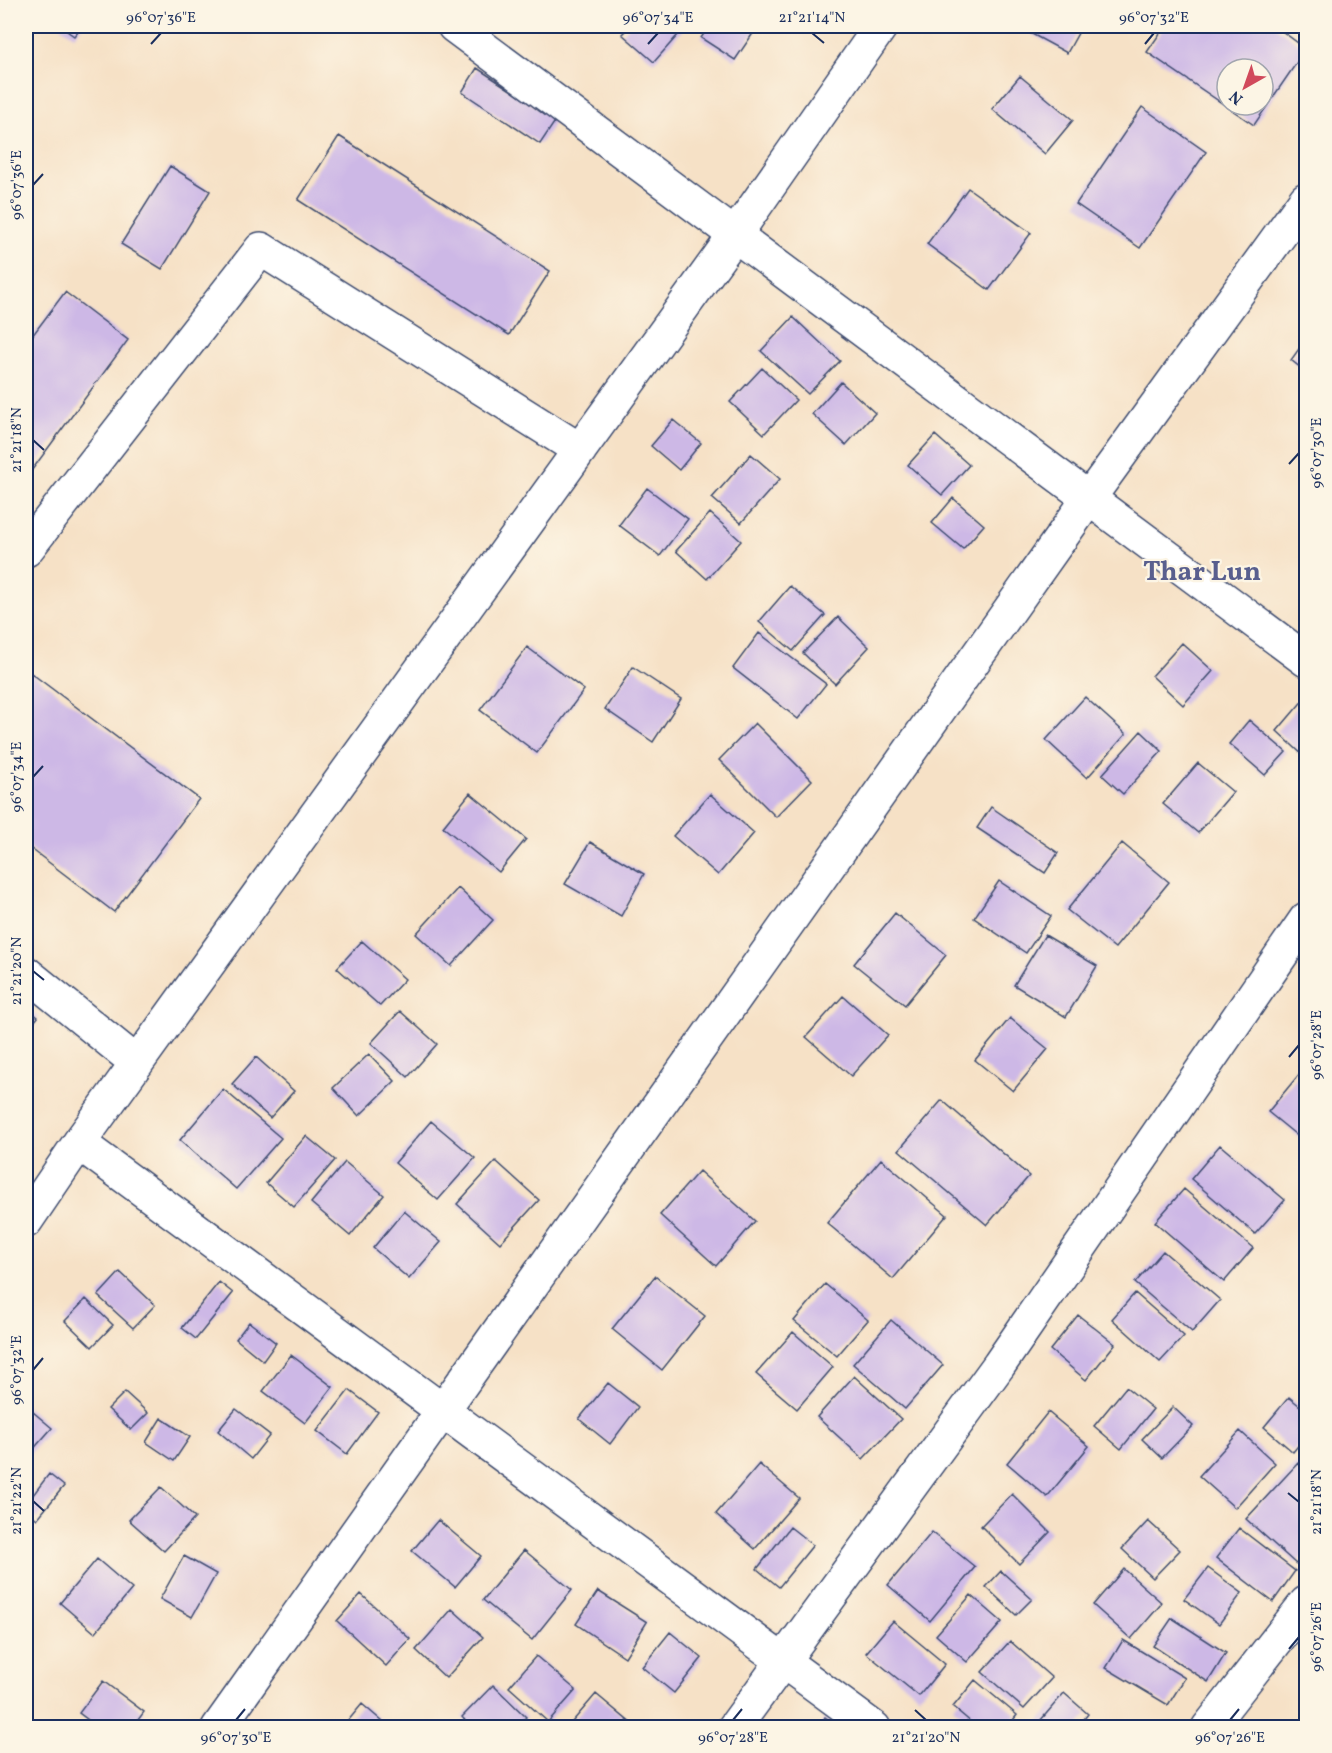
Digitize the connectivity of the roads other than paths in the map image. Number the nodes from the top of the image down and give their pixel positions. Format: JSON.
{"nodes":[{"id":1,"x":454,"y":26,"type":"edge"},
{"id":2,"x":881,"y":26,"type":"edge"},
{"id":3,"x":1306,"y":199,"type":"edge"},
{"id":4,"x":735,"y":235,"type":"junction"},
{"id":5,"x":580,"y":450,"type":"junction"},
{"id":6,"x":1089,"y":498,"type":"junction"},
{"id":7,"x":26,"y":550,"type":"edge"},
{"id":8,"x":1306,"y":660,"type":"edge"},
{"id":9,"x":1306,"y":919,"type":"edge"},
{"id":10,"x":26,"y":973,"type":"edge"},
{"id":11,"x":137,"y":1063,"type":"junction"},
{"id":12,"x":79,"y":1143,"type":"junction"},
{"id":13,"x":26,"y":1221,"type":"edge"},
{"id":14,"x":444,"y":1410,"type":"junction"},
{"id":15,"x":1306,"y":1603,"type":"edge"},
{"id":16,"x":783,"y":1661,"type":"junction"},
{"id":17,"x":218,"y":1728,"type":"edge"},
{"id":18,"x":734,"y":1728,"type":"edge"},
{"id":19,"x":874,"y":1728,"type":"edge"},
{"id":20,"x":1208,"y":1728,"type":"edge"}],
"edges":[{"from":1,"to":4,"type":"street"},
{"from":2,"to":4,"type":"street"},
{"from":3,"to":6,"type":"street"},
{"from":4,"to":5,"type":"street"},
{"from":4,"to":6,"type":"street"},
{"from":5,"to":7,"type":"street"},
{"from":5,"to":11,"type":"street"},
{"from":6,"to":8,"type":"street"},
{"from":6,"to":14,"type":"street"},
{"from":9,"to":16,"type":"street"},
{"from":10,"to":11,"type":"street"},
{"from":11,"to":12,"type":"street"},
{"from":12,"to":13,"type":"street"},
{"from":12,"to":14,"type":"street"},
{"from":14,"to":16,"type":"street"},
{"from":14,"to":17,"type":"street"},
{"from":15,"to":20,"type":"street"},
{"from":16,"to":18,"type":"street"},
{"from":16,"to":19,"type":"street"}]}
